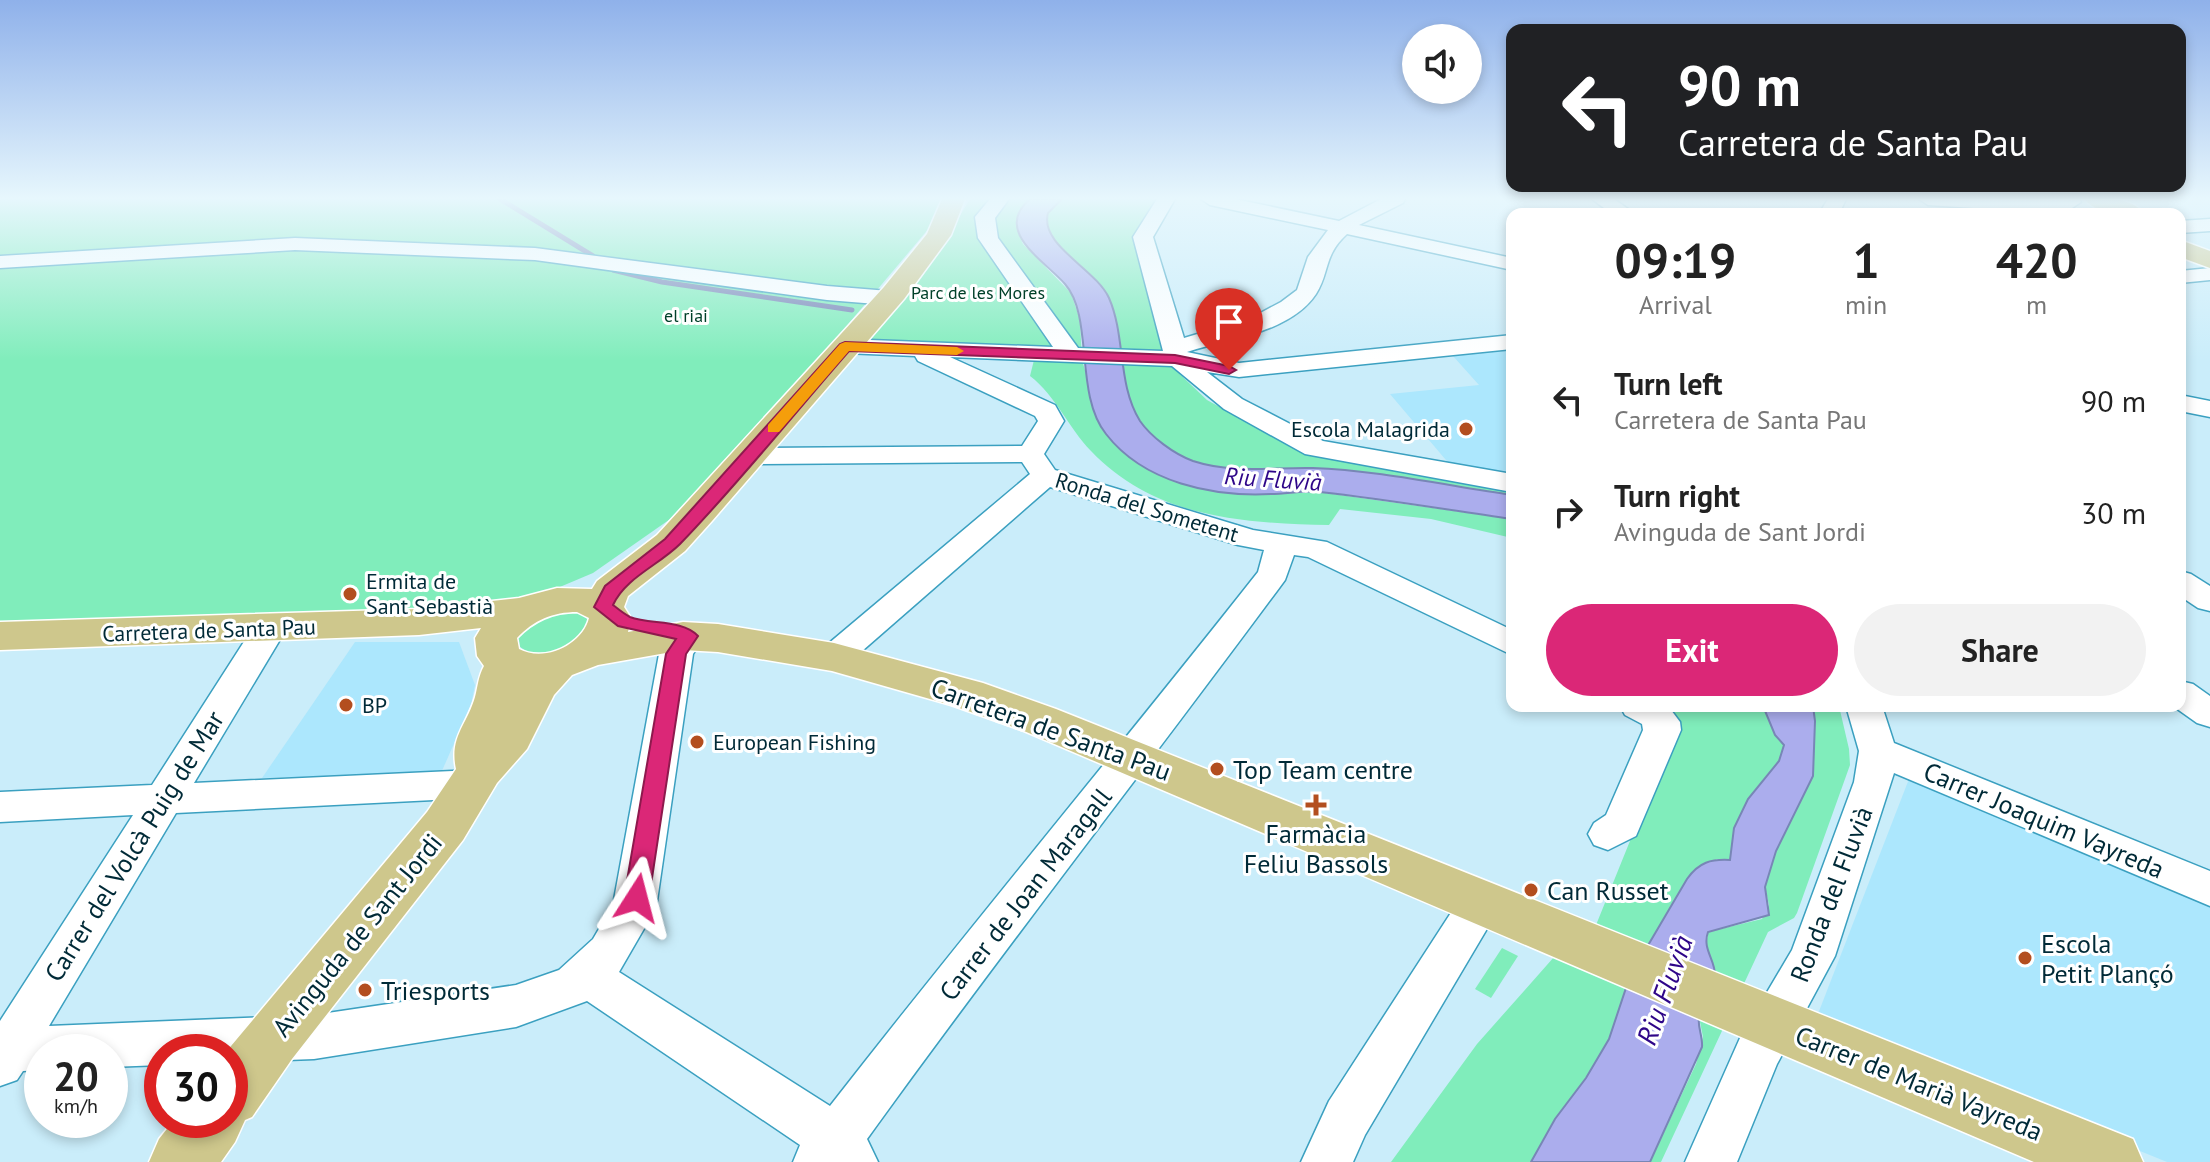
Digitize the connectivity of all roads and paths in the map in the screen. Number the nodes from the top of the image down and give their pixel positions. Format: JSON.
{"nodes":[{"id":1,"x":144,"y":253,"type":"edge"},
{"id":2,"x":516,"y":253,"type":"edge"},
{"id":3,"x":925,"y":253,"type":"edge"},
{"id":4,"x":999,"y":253,"type":"edge"},
{"id":5,"x":1147,"y":253,"type":"edge"},
{"id":6,"x":1321,"y":253,"type":"edge"},
{"id":7,"x":1469,"y":253,"type":"edge"},
{"id":8,"x":0,"y":262,"type":"edge"},
{"id":9,"x":1506,"y":262,"type":"edge"},
{"id":10,"x":2210,"y":274,"type":"edge"},
{"id":11,"x":2186,"y":276,"type":"edge"},
{"id":12,"x":889,"y":298,"type":"junction"},
{"id":13,"x":1506,"y":343,"type":"edge"},
{"id":14,"x":845,"y":346,"type":"junction"},
{"id":15,"x":913,"y":350,"type":"junction"},
{"id":16,"x":1071,"y":352,"type":"junction"},
{"id":17,"x":1175,"y":353,"type":"junction"},
{"id":18,"x":2186,"y":404,"type":"edge"},
{"id":19,"x":2210,"y":409,"type":"edge"},
{"id":20,"x":750,"y":456,"type":"junction"},
{"id":21,"x":1037,"y":465,"type":"junction"},
{"id":22,"x":1506,"y":482,"type":"edge"},
{"id":23,"x":699,"y":513,"type":"junction"},
{"id":24,"x":1280,"y":546,"type":"junction"},
{"id":25,"x":2186,"y":586,"type":"edge"},
{"id":26,"x":2202,"y":601,"type":"edge"},
{"id":27,"x":606,"y":610,"type":"junction"},
{"id":28,"x":270,"y":628,"type":"junction"},
{"id":29,"x":521,"y":628,"type":"junction"},
{"id":30,"x":0,"y":636,"type":"edge"},
{"id":31,"x":686,"y":636,"type":"junction"},
{"id":32,"x":1506,"y":641,"type":"edge"},
{"id":33,"x":834,"y":657,"type":"junction"},
{"id":34,"x":571,"y":660,"type":"junction"},
{"id":35,"x":2186,"y":697,"type":"edge"},
{"id":36,"x":1649,"y":712,"type":"edge"},
{"id":37,"x":1866,"y":712,"type":"edge"},
{"id":38,"x":2210,"y":714,"type":"edge"},
{"id":39,"x":1878,"y":751,"type":"junction"},
{"id":40,"x":1133,"y":758,"type":"junction"},
{"id":41,"x":477,"y":778,"type":"junction"},
{"id":42,"x":162,"y":799,"type":"junction"},
{"id":43,"x":0,"y":807,"type":"edge"},
{"id":44,"x":1608,"y":834,"type":"dead end"},
{"id":45,"x":2210,"y":889,"type":"edge"},
{"id":46,"x":1482,"y":900,"type":"junction"},
{"id":47,"x":1583,"y":942,"type":"joint"},
{"id":48,"x":592,"y":971,"type":"junction"},
{"id":49,"x":1753,"y":1014,"type":"junction"},
{"id":50,"x":271,"y":1040,"type":"junction"},
{"id":51,"x":3,"y":1055,"type":"edge"},
{"id":52,"x":248,"y":1071,"type":"edge"},
{"id":53,"x":200,"y":1138,"type":"edge"},
{"id":54,"x":836,"y":1154,"type":"edge"},
{"id":55,"x":182,"y":1162,"type":"edge"},
{"id":56,"x":1327,"y":1162,"type":"edge"},
{"id":57,"x":1711,"y":1162,"type":"edge"},
{"id":58,"x":2110,"y":1162,"type":"edge"}],
"edges":[{"from":1,"to":8,"type":"street"},
{"from":2,"to":12,"type":"street"},
{"from":3,"to":12,"type":"main road"},
{"from":4,"to":16,"type":"street"},
{"from":5,"to":17,"type":"street"},
{"from":6,"to":17,"type":"street"},
{"from":7,"to":9,"type":"street"},
{"from":10,"to":11,"type":"street"},
{"from":12,"to":14,"type":"main road"},
{"from":13,"to":17,"type":"street"},
{"from":14,"to":15,"type":"street","name":"Ronda del Sometent"},
{"from":14,"to":20,"type":"main road"},
{"from":15,"to":16,"type":"street","name":"Ronda del Sometent"},
{"from":15,"to":21,"type":"street","name":"Ronda del Sometent"},
{"from":16,"to":17,"type":"street","name":"Ronda del Sometent"},
{"from":17,"to":22,"type":"street"},
{"from":18,"to":19,"type":"street"},
{"from":20,"to":21,"type":"street"},
{"from":20,"to":23,"type":"main road"},
{"from":21,"to":24,"type":"street","name":"Ronda del Sometent"},
{"from":21,"to":33,"type":"street"},
{"from":23,"to":27,"type":"main road"},
{"from":23,"to":29,"type":"main road"},
{"from":24,"to":32,"type":"street","name":"Ronda del Sometent"},
{"from":24,"to":40,"type":"street","name":"Carrer de Joan Maragall"},
{"from":25,"to":26,"type":"street"},
{"from":27,"to":29,"type":"main road","name":"Carretera de Santa Pau"},
{"from":27,"to":31,"type":"main road","name":"Carretera de Santa Pau"},
{"from":27,"to":34,"type":"main road","name":"Avinguda de Sant Jordi"},
{"from":28,"to":29,"type":"main road","name":"Carretera de Santa Pau"},
{"from":28,"to":30,"type":"main road","name":"Carretera de Santa Pau"},
{"from":28,"to":42,"type":"street","name":"Carrer del Volcà Puig de Mar"},
{"from":29,"to":34,"type":"main road","name":"Carretera de Santa Pau"},
{"from":29,"to":41,"type":"main road"},
{"from":31,"to":33,"type":"main road","name":"Carretera de Santa Pau"},
{"from":31,"to":34,"type":"main road","name":"Carretera de Santa Pau"},
{"from":31,"to":48,"type":"street"},
{"from":33,"to":40,"type":"main road","name":"Carretera de Santa Pau"},
{"from":34,"to":41,"type":"main road","name":"Avinguda de Sant Jordi"},
{"from":35,"to":38,"type":"street"},
{"from":36,"to":44,"type":"street"},
{"from":37,"to":39,"type":"street"},
{"from":39,"to":45,"type":"street","name":"Carrer Joaquim Vayreda"},
{"from":39,"to":49,"type":"street","name":"Ronda del Fluvià"},
{"from":40,"to":46,"type":"main road","name":"Carretera de Santa Pau"},
{"from":40,"to":54,"type":"street","name":"Carrer de Joan Maragall"},
{"from":41,"to":42,"type":"street"},
{"from":41,"to":50,"type":"main road","name":"Avinguda de Sant Jordi"},
{"from":42,"to":43,"type":"street"},
{"from":42,"to":51,"type":"street","name":"Carrer del Volcà Puig de Mar"},
{"from":46,"to":47,"type":"main road","name":"Carretera de Santa Pau"},
{"from":46,"to":56,"type":"street"},
{"from":47,"to":49,"type":"main road","name":"Carrer de Marià Vayreda"},
{"from":48,"to":50,"type":"street"},
{"from":48,"to":54,"type":"street"},
{"from":49,"to":57,"type":"street","name":"Ronda del Fluvià"},
{"from":49,"to":58,"type":"main road","name":"Carrer de Marià Vayreda"},
{"from":50,"to":51,"type":"street"},
{"from":50,"to":52,"type":"main road","name":"Avinguda de Sant Jordi"},
{"from":53,"to":55,"type":"main road"}]}
